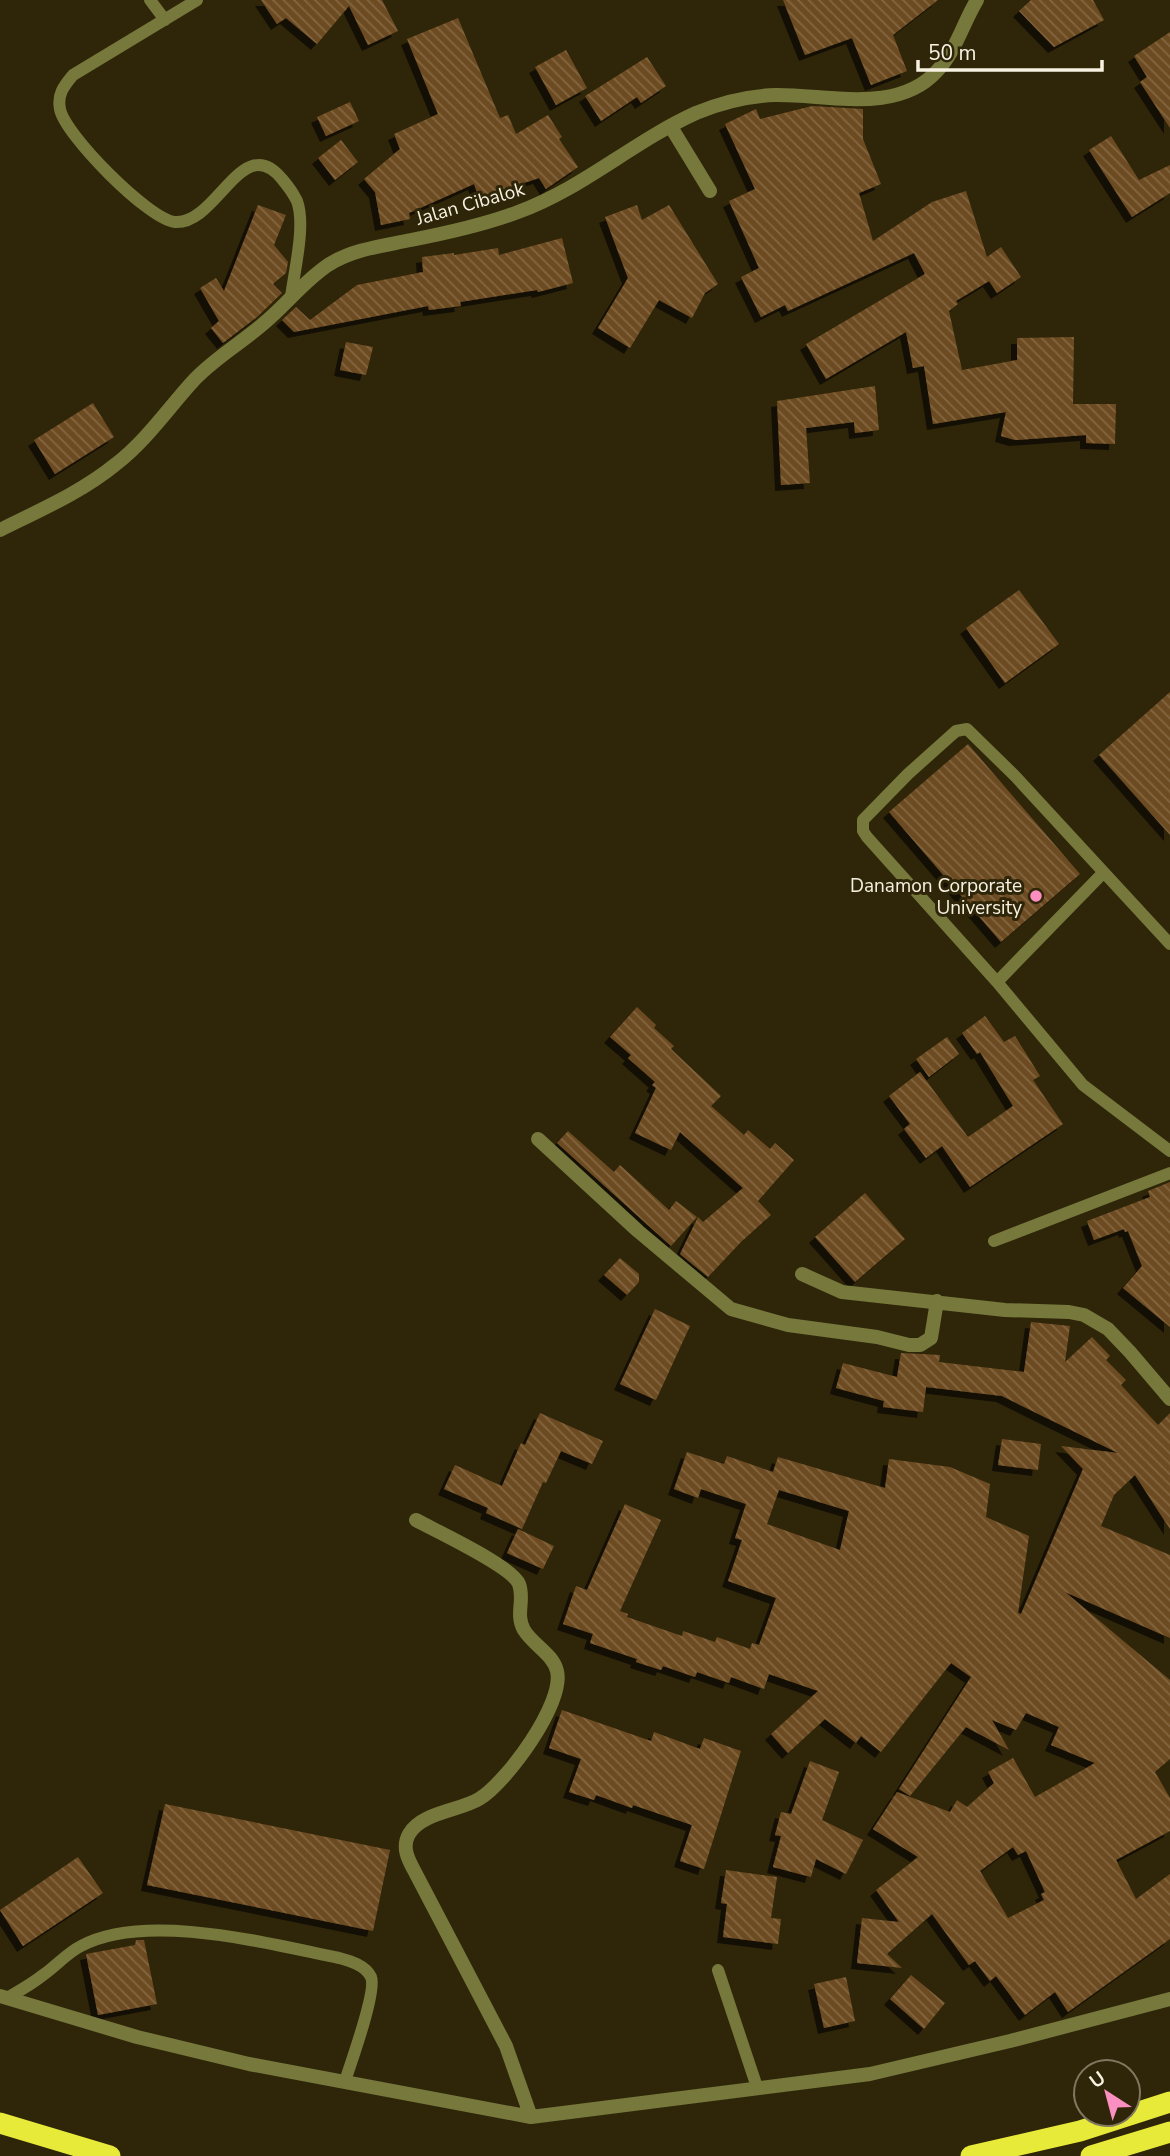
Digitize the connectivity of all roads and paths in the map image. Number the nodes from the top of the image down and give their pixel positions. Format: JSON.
{"nodes":[{"id":1,"x":150,"y":0,"type":"edge"},
{"id":2,"x":197,"y":0,"type":"edge"},
{"id":3,"x":977,"y":0,"type":"edge"},
{"id":4,"x":165,"y":20,"type":"junction"},
{"id":5,"x":671,"y":127,"type":"junction"},
{"id":6,"x":710,"y":191,"type":"dead end"},
{"id":7,"x":291,"y":297,"type":"junction"},
{"id":8,"x":0,"y":530,"type":"edge"},
{"id":9,"x":1103,"y":873,"type":"junction"},
{"id":10,"x":1170,"y":944,"type":"edge"},
{"id":11,"x":997,"y":982,"type":"junction"},
{"id":12,"x":538,"y":1139,"type":"dead end"},
{"id":13,"x":1170,"y":1151,"type":"edge"},
{"id":14,"x":1170,"y":1173,"type":"edge"},
{"id":15,"x":994,"y":1241,"type":"dead end"},
{"id":16,"x":802,"y":1274,"type":"dead end"},
{"id":17,"x":937,"y":1301,"type":"junction"},
{"id":18,"x":1170,"y":1399,"type":"edge"},
{"id":19,"x":416,"y":1520,"type":"dead end"},
{"id":20,"x":718,"y":1970,"type":"dead end"},
{"id":21,"x":4,"y":1997,"type":"edge"},
{"id":22,"x":1170,"y":1999,"type":"edge"},
{"id":23,"x":345,"y":2081,"type":"junction"},
{"id":24,"x":757,"y":2087,"type":"junction"},
{"id":25,"x":1170,"y":2102,"type":"edge"},
{"id":26,"x":531,"y":2117,"type":"junction"},
{"id":27,"x":0,"y":2123,"type":"edge"},
{"id":28,"x":1170,"y":2132,"type":"edge"},
{"id":29,"x":110,"y":2156,"type":"edge"},
{"id":30,"x":971,"y":2156,"type":"edge"},
{"id":31,"x":1091,"y":2156,"type":"edge"}],
"edges":[{"from":1,"to":4,"type":"lane"},
{"from":2,"to":4,"type":"lane"},
{"from":3,"to":5,"type":"street","name":"Jalan Cibalok"},
{"from":4,"to":7,"type":"lane"},
{"from":5,"to":6,"type":"street"},
{"from":5,"to":7,"type":"street","name":"Jalan Cibalok"},
{"from":7,"to":8,"type":"street","name":"Jalan Cibalok"},
{"from":9,"to":10,"type":"lane"},
{"from":9,"to":11,"type":"lane"},
{"from":9,"to":11,"type":"lane"},
{"from":11,"to":13,"type":"lane"},
{"from":12,"to":17,"type":"street"},
{"from":14,"to":15,"type":"lane"},
{"from":16,"to":17,"type":"street"},
{"from":17,"to":18,"type":"street"},
{"from":19,"to":26,"type":"street"},
{"from":20,"to":24,"type":"lane"},
{"from":21,"to":23,"type":"street"},
{"from":21,"to":23,"type":"lane"},
{"from":22,"to":24,"type":"street"},
{"from":23,"to":26,"type":"street"},
{"from":24,"to":26,"type":"street"},
{"from":25,"to":30,"type":"highway"},
{"from":27,"to":29,"type":"highway"},
{"from":28,"to":31,"type":"highway"}]}
